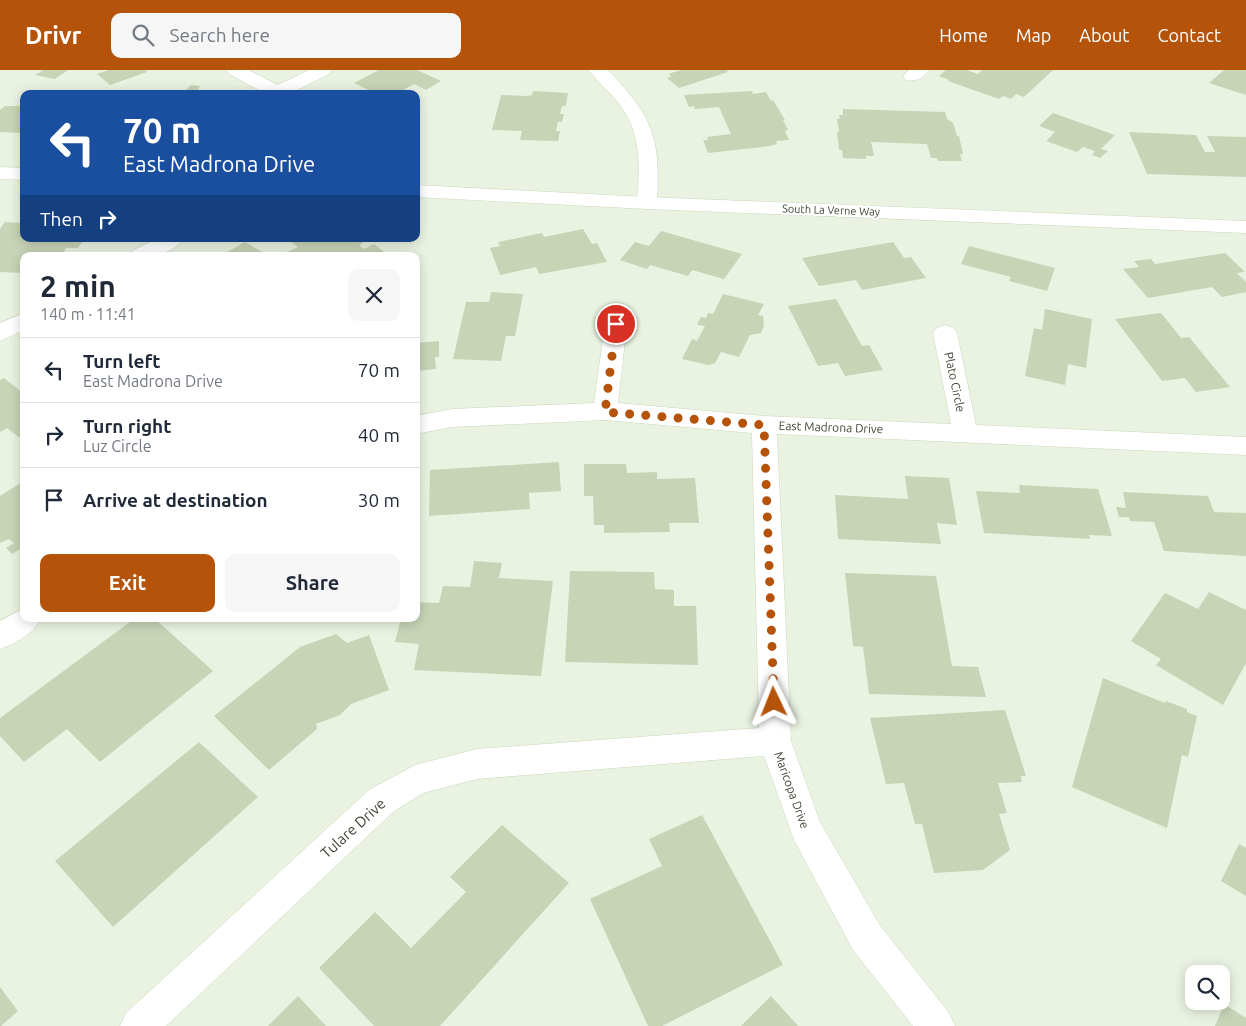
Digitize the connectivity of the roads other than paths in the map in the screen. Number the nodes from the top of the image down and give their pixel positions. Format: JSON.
{"nodes":[{"id":1,"x":235,"y":70,"type":"edge"},
{"id":2,"x":323,"y":70,"type":"edge"},
{"id":3,"x":598,"y":70,"type":"edge"},
{"id":4,"x":271,"y":90,"type":"edge"},
{"id":5,"x":282,"y":90,"type":"edge"},
{"id":6,"x":0,"y":173,"type":"edge"},
{"id":7,"x":20,"y":174,"type":"edge"},
{"id":8,"x":420,"y":190,"type":"edge"},
{"id":9,"x":646,"y":203,"type":"junction"},
{"id":10,"x":1246,"y":227,"type":"edge"},
{"id":11,"x":166,"y":242,"type":"edge"},
{"id":12,"x":148,"y":252,"type":"edge"},
{"id":13,"x":20,"y":322,"type":"edge"},
{"id":14,"x":616,"y":324,"type":"dead end"},
{"id":15,"x":0,"y":332,"type":"edge"},
{"id":16,"x":945,"y":333,"type":"dead end"},
{"id":17,"x":605,"y":412,"type":"junction"},
{"id":18,"x":420,"y":424,"type":"edge"},
{"id":19,"x":764,"y":425,"type":"junction"},
{"id":20,"x":965,"y":432,"type":"junction"},
{"id":21,"x":1246,"y":446,"type":"edge"},
{"id":22,"x":22,"y":622,"type":"edge"},
{"id":23,"x":0,"y":637,"type":"edge"},
{"id":24,"x":775,"y":742,"type":"junction"},
{"id":25,"x":139,"y":1026,"type":"edge"},
{"id":26,"x":936,"y":1026,"type":"edge"}],
"edges":[{"from":1,"to":4,"type":"street"},
{"from":2,"to":5,"type":"street"},
{"from":3,"to":9,"type":"street"},
{"from":6,"to":7,"type":"street"},
{"from":8,"to":9,"type":"street","name":"South La Verne Way"},
{"from":9,"to":10,"type":"street","name":"South La Verne Way"},
{"from":11,"to":12,"type":"street"},
{"from":13,"to":15,"type":"street"},
{"from":14,"to":17,"type":"street"},
{"from":16,"to":20,"type":"street","name":"Plato Circle"},
{"from":17,"to":18,"type":"street","name":"East Madrona Drive"},
{"from":17,"to":19,"type":"street","name":"East Madrona Drive"},
{"from":19,"to":20,"type":"street","name":"East Madrona Drive"},
{"from":19,"to":24,"type":"street","name":"Maricopa Drive"},
{"from":20,"to":21,"type":"street","name":"East Madrona Drive"},
{"from":22,"to":23,"type":"street"},
{"from":24,"to":25,"type":"street","name":"Tulare Drive"},
{"from":24,"to":26,"type":"street","name":"Maricopa Drive"}]}
